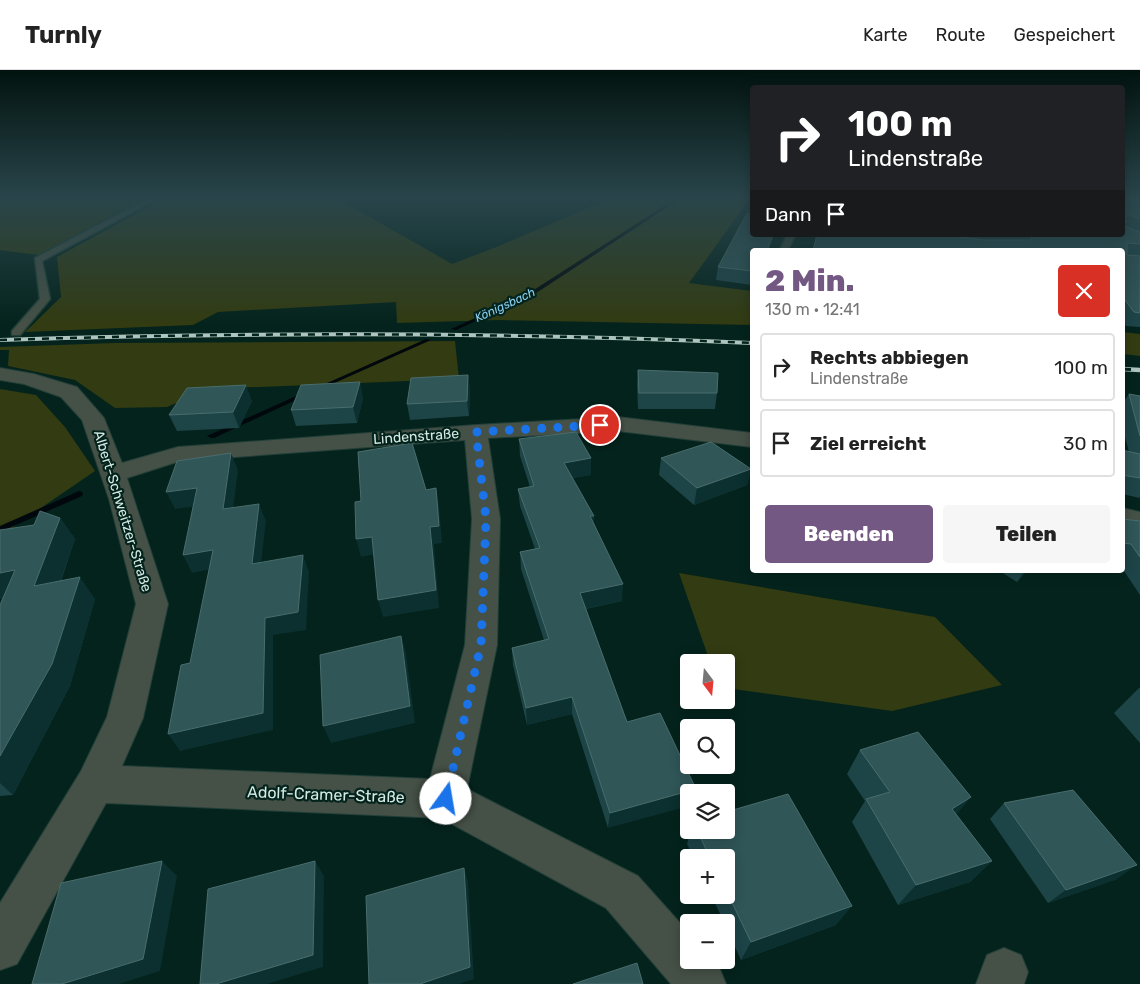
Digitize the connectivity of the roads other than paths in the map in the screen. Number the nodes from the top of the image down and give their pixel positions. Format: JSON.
{"nodes":[{"id":1,"x":76,"y":240,"type":"edge"},
{"id":2,"x":16,"y":333,"type":"dead end"},
{"id":3,"x":0,"y":374,"type":"edge"},
{"id":4,"x":476,"y":432,"type":"junction"},
{"id":5,"x":750,"y":440,"type":"edge"},
{"id":6,"x":113,"y":474,"type":"junction"},
{"id":7,"x":1125,"y":518,"type":"edge"},
{"id":8,"x":1140,"y":521,"type":"edge"},
{"id":9,"x":95,"y":784,"type":"junction"},
{"id":10,"x":446,"y":799,"type":"junction"},
{"id":11,"x":0,"y":946,"type":"edge"},
{"id":12,"x":702,"y":984,"type":"edge"}],
"edges":[{"from":1,"to":2,"type":"lane"},
{"from":3,"to":6,"type":"street","name":"Albert-Schweitzer-Straße"},
{"from":4,"to":5,"type":"street","name":"Lindenstraße"},
{"from":4,"to":6,"type":"street","name":"Lindenstraße"},
{"from":4,"to":10,"type":"street"},
{"from":6,"to":9,"type":"street","name":"Albert-Schweitzer-Straße"},
{"from":7,"to":8,"type":"street"},
{"from":9,"to":10,"type":"street","name":"Adolf-Cramer-Straße"},
{"from":9,"to":11,"type":"street","name":"Albert-Schweitzer-Straße"},
{"from":10,"to":12,"type":"street","name":"Adolf-Cramer-Straße"}]}
